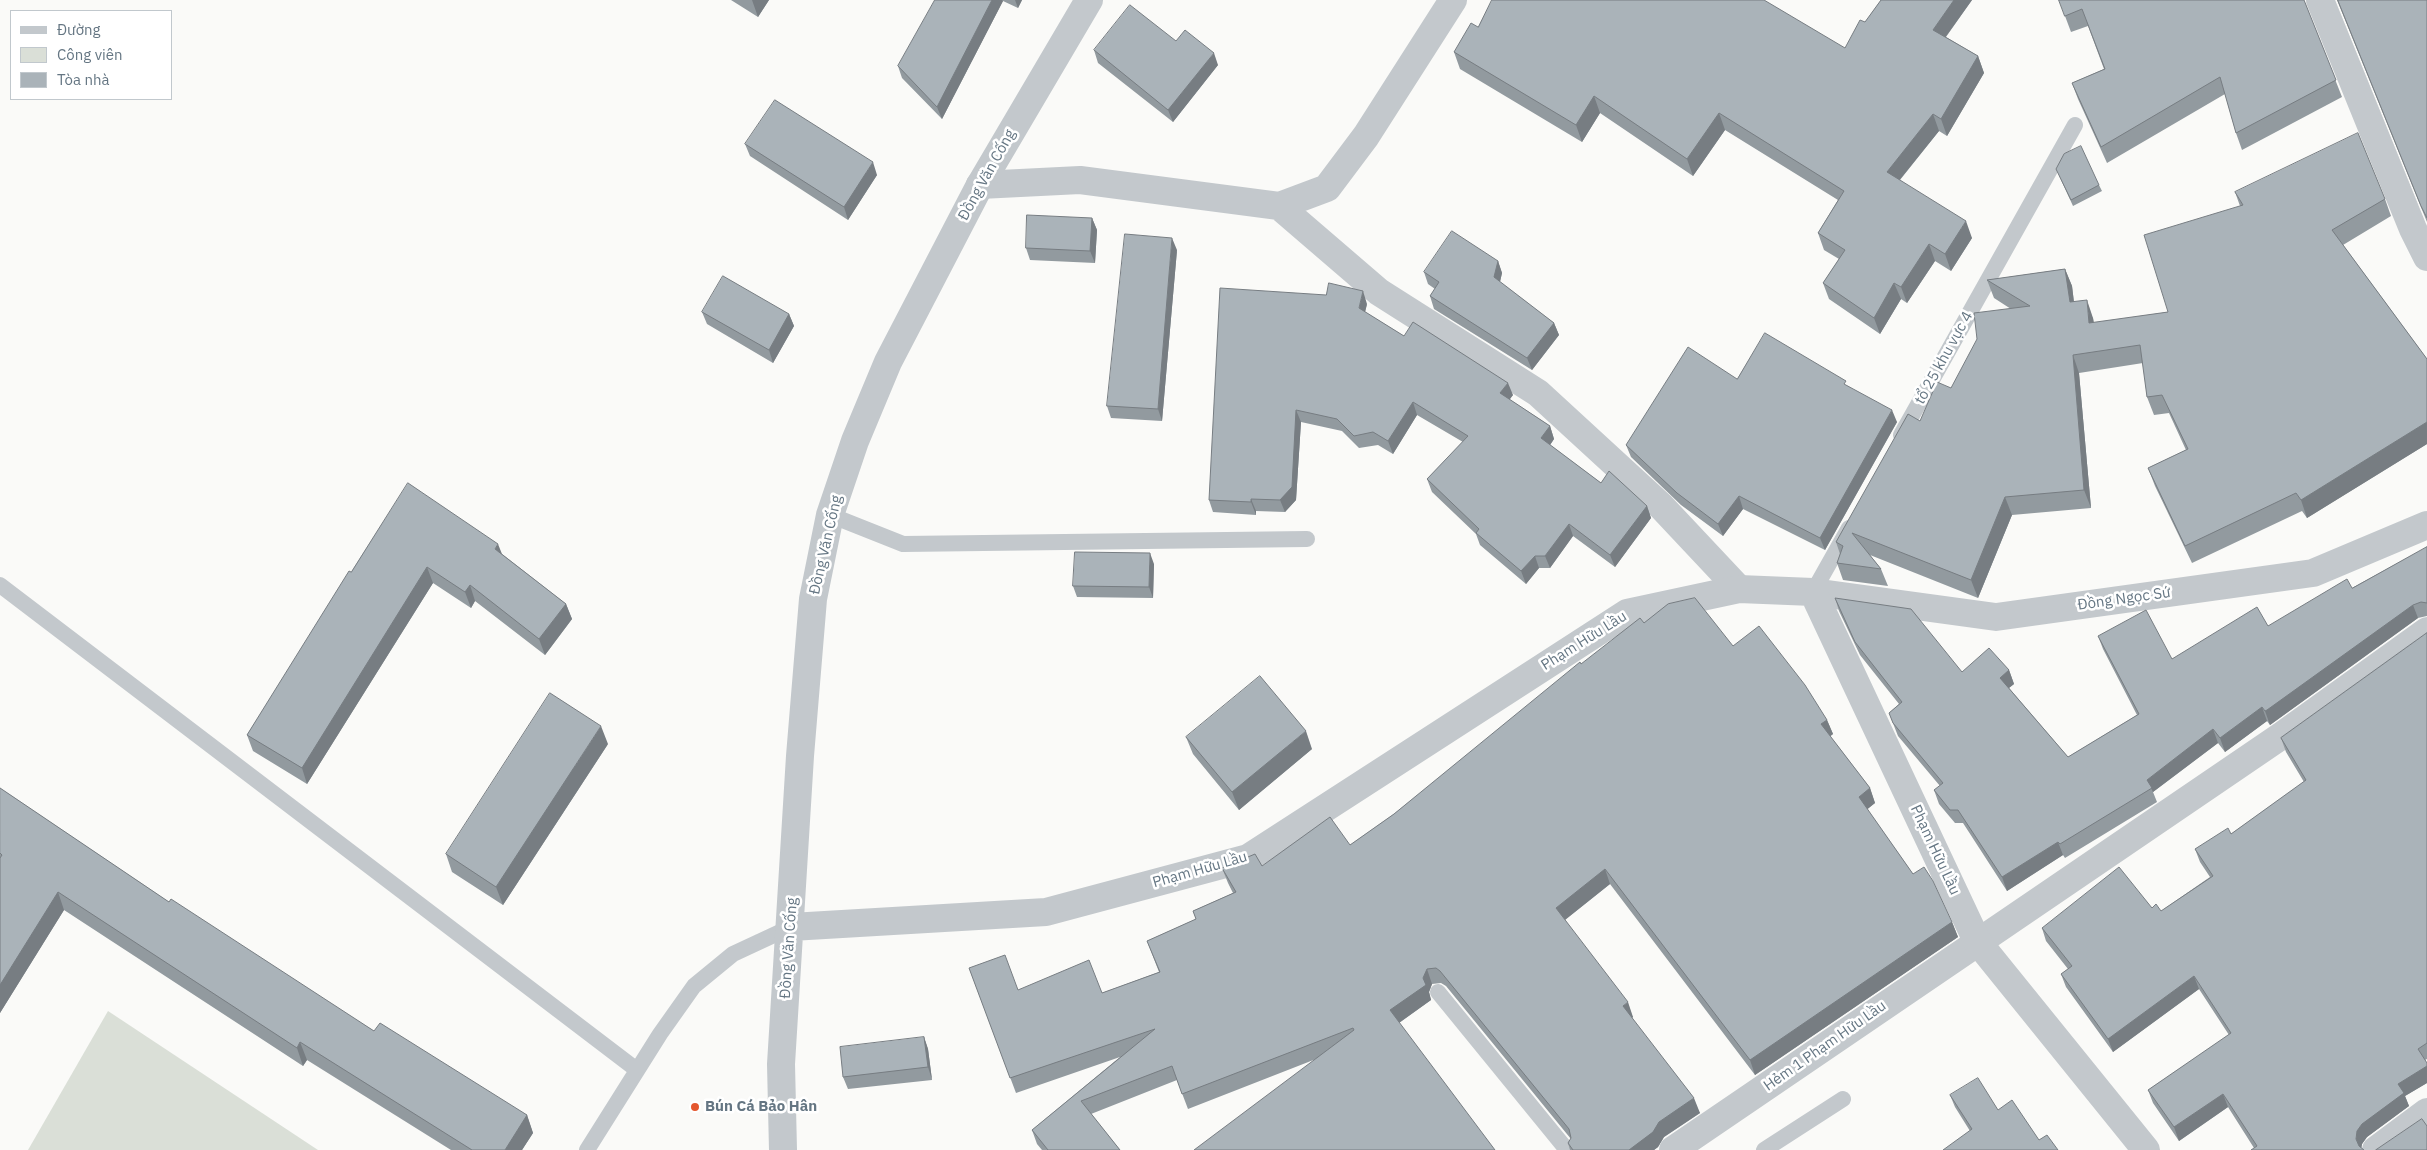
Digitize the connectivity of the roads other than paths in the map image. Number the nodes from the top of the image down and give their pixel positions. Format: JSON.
{"nodes":[{"id":1,"x":1089,"y":0,"type":"edge"},
{"id":2,"x":1454,"y":0,"type":"edge"},
{"id":3,"x":2320,"y":0,"type":"edge"},
{"id":4,"x":2075,"y":125,"type":"dead end"},
{"id":5,"x":980,"y":185,"type":"junction"},
{"id":6,"x":1280,"y":206,"type":"junction"},
{"id":7,"x":2427,"y":257,"type":"edge"},
{"id":8,"x":1896,"y":445,"type":"edge"},
{"id":9,"x":1857,"y":514,"type":"edge"},
{"id":10,"x":830,"y":515,"type":"junction"},
{"id":11,"x":2427,"y":525,"type":"edge"},
{"id":12,"x":1307,"y":539,"type":"dead end"},
{"id":13,"x":0,"y":585,"type":"edge"},
{"id":14,"x":1739,"y":589,"type":"junction"},
{"id":15,"x":1813,"y":592,"type":"junction"},
{"id":16,"x":2427,"y":631,"type":"edge"},
{"id":17,"x":791,"y":927,"type":"junction"},
{"id":18,"x":1977,"y":941,"type":"junction"},
{"id":19,"x":1438,"y":992,"type":"edge"},
{"id":20,"x":637,"y":1070,"type":"junction"},
{"id":21,"x":1843,"y":1099,"type":"dead end"},
{"id":22,"x":2427,"y":1112,"type":"edge"},
{"id":23,"x":587,"y":1150,"type":"edge"},
{"id":24,"x":783,"y":1150,"type":"edge"},
{"id":25,"x":1567,"y":1150,"type":"edge"},
{"id":26,"x":1673,"y":1150,"type":"edge"},
{"id":27,"x":1764,"y":1150,"type":"edge"},
{"id":28,"x":2146,"y":1150,"type":"edge"},
{"id":29,"x":2376,"y":1150,"type":"edge"}],
"edges":[{"from":1,"to":5,"type":"street","name":"Đồng Văn Cống"},
{"from":2,"to":6,"type":"street"},
{"from":3,"to":7,"type":"street"},
{"from":4,"to":8,"type":"lane","name":"tổ 25 khu vực 4"},
{"from":5,"to":6,"type":"street"},
{"from":5,"to":10,"type":"street","name":"Đồng Văn Cống"},
{"from":6,"to":14,"type":"street"},
{"from":9,"to":15,"type":"lane"},
{"from":10,"to":12,"type":"lane"},
{"from":10,"to":17,"type":"street","name":"Đồng Văn Cống"},
{"from":11,"to":15,"type":"street","name":"Đồng Ngọc Sứ"},
{"from":13,"to":20,"type":"lane"},
{"from":14,"to":15,"type":"street","name":"Phạm Hữu Lầu"},
{"from":14,"to":17,"type":"street","name":"Phạm Hữu Lầu"},
{"from":15,"to":18,"type":"street","name":"Phạm Hữu Lầu"},
{"from":16,"to":18,"type":"street","name":"Hẻm 1 Phạm Hữu Lầu"},
{"from":17,"to":20,"type":"lane"},
{"from":17,"to":24,"type":"street","name":"Đồng Văn Cống"},
{"from":18,"to":26,"type":"street","name":"Hẻm 1 Phạm Hữu Lầu"},
{"from":18,"to":28,"type":"street","name":"Phạm Hữu Lầu"},
{"from":19,"to":25,"type":"lane"},
{"from":20,"to":23,"type":"lane"},
{"from":21,"to":27,"type":"lane"},
{"from":22,"to":29,"type":"street"}]}
